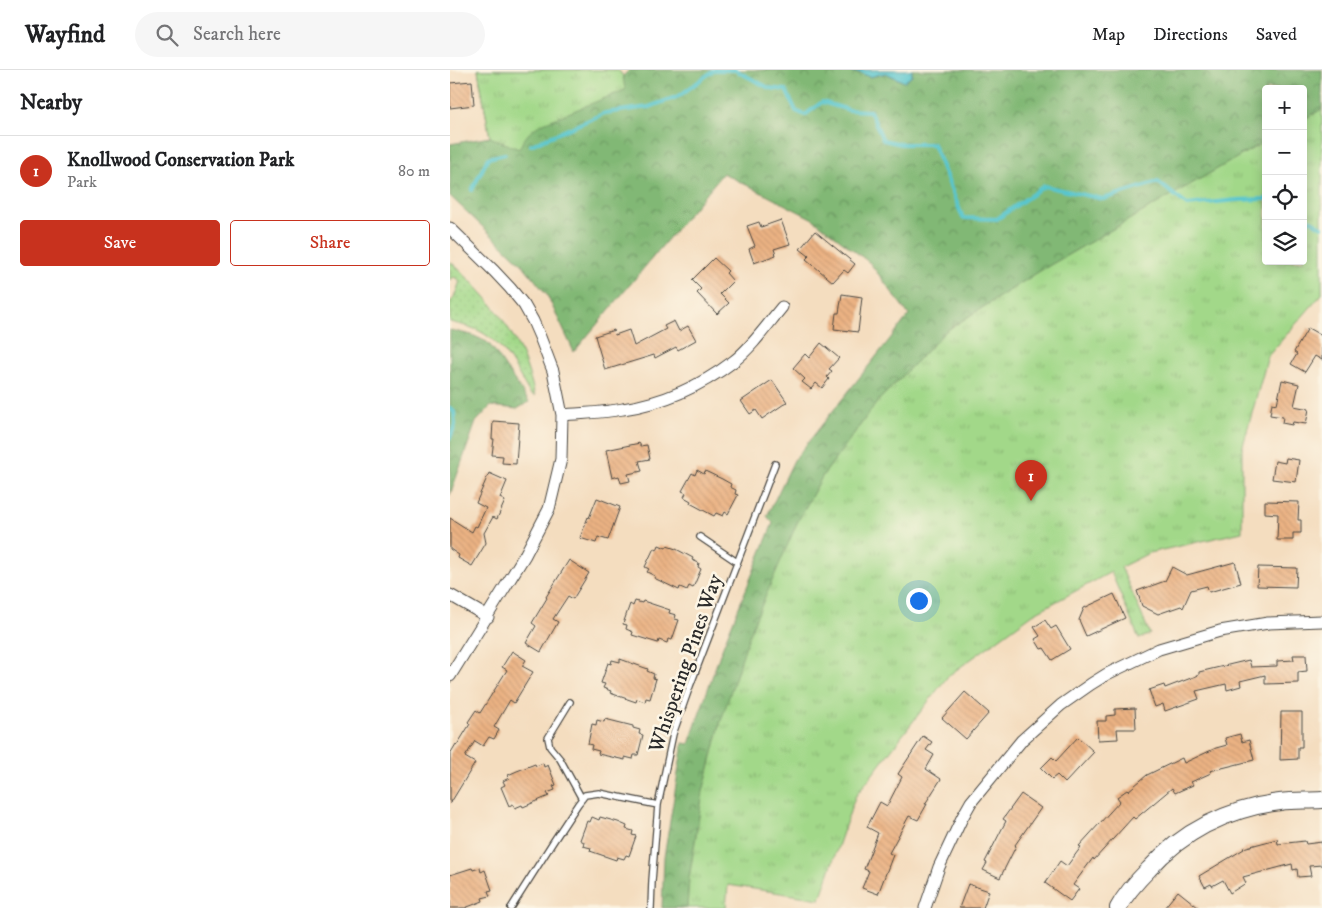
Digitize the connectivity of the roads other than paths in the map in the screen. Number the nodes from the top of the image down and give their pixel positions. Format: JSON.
{"nodes":[{"id":1,"x":450,"y":228,"type":"edge"},
{"id":2,"x":782,"y":307,"type":"dead end"},
{"id":3,"x":562,"y":416,"type":"junction"},
{"id":4,"x":776,"y":464,"type":"dead end"},
{"id":5,"x":700,"y":536,"type":"dead end"},
{"id":6,"x":737,"y":562,"type":"junction"},
{"id":7,"x":450,"y":596,"type":"edge"},
{"id":8,"x":488,"y":616,"type":"junction"},
{"id":9,"x":1322,"y":621,"type":"edge"},
{"id":10,"x":450,"y":676,"type":"edge"},
{"id":11,"x":570,"y":702,"type":"dead end"},
{"id":12,"x":582,"y":799,"type":"junction"},
{"id":13,"x":1322,"y":800,"type":"edge"},
{"id":14,"x":658,"y":805,"type":"junction"},
{"id":15,"x":511,"y":908,"type":"edge"},
{"id":16,"x":651,"y":908,"type":"edge"},
{"id":17,"x":925,"y":908,"type":"edge"},
{"id":18,"x":1118,"y":908,"type":"edge"}],
"edges":[{"from":1,"to":3,"type":"street"},
{"from":2,"to":3,"type":"street"},
{"from":3,"to":8,"type":"street"},
{"from":4,"to":6,"type":"lane","name":"Whispering Pines Way"},
{"from":5,"to":6,"type":"lane","name":"Whispering Pines Way"},
{"from":6,"to":14,"type":"lane","name":"Whispering Pines Way"},
{"from":7,"to":8,"type":"street"},
{"from":8,"to":10,"type":"street"},
{"from":9,"to":17,"type":"street"},
{"from":11,"to":12,"type":"lane"},
{"from":12,"to":14,"type":"lane"},
{"from":12,"to":15,"type":"lane"},
{"from":13,"to":18,"type":"street"},
{"from":14,"to":16,"type":"lane","name":"Whispering Pines Way"}]}
